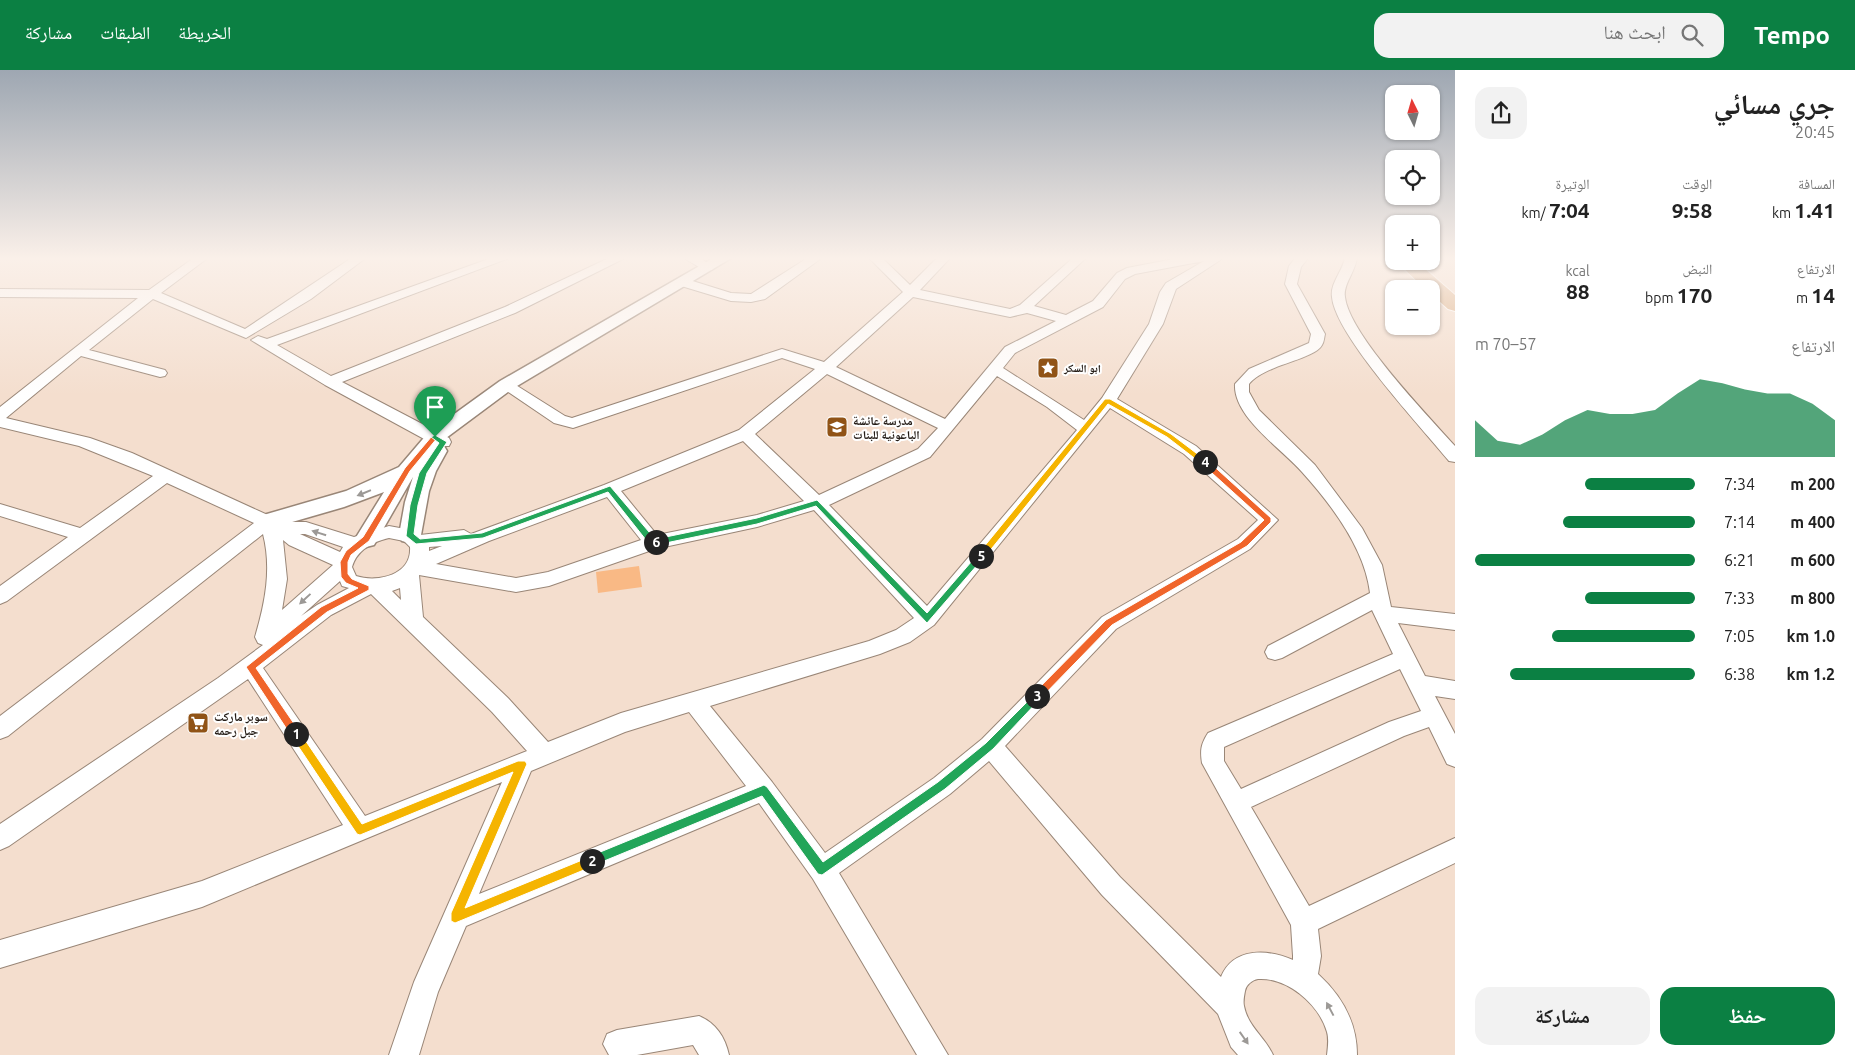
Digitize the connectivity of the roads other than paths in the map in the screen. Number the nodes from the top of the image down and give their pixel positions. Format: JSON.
{"nodes":[{"id":1,"x":140,"y":303,"type":"edge"},
{"id":2,"x":173,"y":303,"type":"edge"},
{"id":3,"x":295,"y":303,"type":"edge"},
{"id":4,"x":380,"y":303,"type":"edge"},
{"id":5,"x":525,"y":303,"type":"edge"},
{"id":6,"x":647,"y":303,"type":"edge"},
{"id":7,"x":898,"y":303,"type":"edge"},
{"id":8,"x":962,"y":303,"type":"edge"},
{"id":9,"x":1031,"y":303,"type":"edge"},
{"id":10,"x":1099,"y":303,"type":"edge"},
{"id":11,"x":1163,"y":303,"type":"edge"},
{"id":12,"x":1301,"y":303,"type":"edge"},
{"id":13,"x":1340,"y":303,"type":"edge"},
{"id":14,"x":1025,"y":308,"type":"junction"},
{"id":15,"x":1068,"y":320,"type":"junction"},
{"id":16,"x":246,"y":334,"type":"junction"},
{"id":17,"x":267,"y":344,"type":"junction"},
{"id":18,"x":77,"y":351,"type":"junction"},
{"id":19,"x":826,"y":368,"type":"junction"},
{"id":20,"x":994,"y":368,"type":"junction"},
{"id":21,"x":160,"y":373,"type":"dead end"},
{"id":22,"x":330,"y":382,"type":"junction"},
{"id":23,"x":506,"y":385,"type":"junction"},
{"id":24,"x":1108,"y":400,"type":"junction"},
{"id":25,"x":0,"y":415,"type":"edge"},
{"id":26,"x":0,"y":422,"type":"edge"},
{"id":27,"x":948,"y":427,"type":"junction"},
{"id":28,"x":1086,"y":429,"type":"junction"},
{"id":29,"x":745,"y":434,"type":"junction"},
{"id":30,"x":439,"y":440,"type":"junction"},
{"id":31,"x":1455,"y":457,"type":"edge"},
{"id":32,"x":407,"y":470,"type":"junction"},
{"id":33,"x":167,"y":474,"type":"junction"},
{"id":34,"x":610,"y":488,"type":"junction"},
{"id":35,"x":817,"y":502,"type":"junction"},
{"id":36,"x":0,"y":510,"type":"edge"},
{"id":37,"x":275,"y":525,"type":"junction"},
{"id":38,"x":82,"y":535,"type":"junction"},
{"id":39,"x":483,"y":536,"type":"junction"},
{"id":40,"x":414,"y":539,"type":"junction"},
{"id":41,"x":361,"y":542,"type":"junction"},
{"id":42,"x":653,"y":543,"type":"junction"},
{"id":43,"x":343,"y":565,"type":"junction"},
{"id":44,"x":415,"y":568,"type":"junction"},
{"id":45,"x":372,"y":588,"type":"junction"},
{"id":46,"x":0,"y":596,"type":"edge"},
{"id":47,"x":1381,"y":606,"type":"junction"},
{"id":48,"x":927,"y":619,"type":"junction"},
{"id":49,"x":413,"y":620,"type":"junction"},
{"id":50,"x":1455,"y":622,"type":"edge"},
{"id":51,"x":265,"y":637,"type":"junction"},
{"id":52,"x":1275,"y":652,"type":"dead end"},
{"id":53,"x":1404,"y":658,"type":"junction"},
{"id":54,"x":251,"y":667,"type":"junction"},
{"id":55,"x":1418,"y":684,"type":"junction"},
{"id":56,"x":1455,"y":690,"type":"edge"},
{"id":57,"x":206,"y":698,"type":"junction"},
{"id":58,"x":694,"y":702,"type":"junction"},
{"id":59,"x":1434,"y":716,"type":"junction"},
{"id":60,"x":0,"y":729,"type":"edge"},
{"id":61,"x":990,"y":746,"type":"junction"},
{"id":62,"x":1455,"y":757,"type":"edge"},
{"id":63,"x":533,"y":758,"type":"junction"},
{"id":64,"x":764,"y":790,"type":"junction"},
{"id":65,"x":1235,"y":803,"type":"junction"},
{"id":66,"x":360,"y":830,"type":"junction"},
{"id":67,"x":0,"y":838,"type":"edge"},
{"id":68,"x":1455,"y":850,"type":"edge"},
{"id":69,"x":822,"y":870,"type":"junction"},
{"id":70,"x":455,"y":917,"type":"junction"},
{"id":71,"x":1304,"y":922,"type":"junction"},
{"id":72,"x":0,"y":954,"type":"edge"},
{"id":73,"x":1303,"y":979,"type":"junction"},
{"id":74,"x":1229,"y":1005,"type":"junction"},
{"id":75,"x":617,"y":1044,"type":"dead end"},
{"id":76,"x":404,"y":1055,"type":"edge"},
{"id":77,"x":714,"y":1055,"type":"edge"},
{"id":78,"x":934,"y":1055,"type":"edge"},
{"id":79,"x":1258,"y":1055,"type":"edge"},
{"id":80,"x":1342,"y":1055,"type":"edge"}],
"edges":[{"from":1,"to":18,"type":"street"},
{"from":2,"to":16,"type":"street"},
{"from":3,"to":16,"type":"street"},
{"from":4,"to":17,"type":"street"},
{"from":5,"to":22,"type":"street"},
{"from":6,"to":23,"type":"street"},
{"from":7,"to":19,"type":"street"},
{"from":8,"to":14,"type":"street"},
{"from":9,"to":14,"type":"street"},
{"from":10,"to":15,"type":"street"},
{"from":11,"to":24,"type":"street"},
{"from":12,"to":47,"type":"street"},
{"from":13,"to":31,"type":"street"},
{"from":14,"to":15,"type":"street"},
{"from":15,"to":20,"type":"street"},
{"from":16,"to":17,"type":"street"},
{"from":17,"to":22,"type":"street"},
{"from":18,"to":21,"type":"street"},
{"from":18,"to":25,"type":"street"},
{"from":19,"to":23,"type":"street"},
{"from":19,"to":27,"type":"street"},
{"from":19,"to":29,"type":"street"},
{"from":20,"to":27,"type":"street"},
{"from":20,"to":28,"type":"street"},
{"from":22,"to":30,"type":"street"},
{"from":23,"to":30,"type":"street"},
{"from":24,"to":28,"type":"street"},
{"from":24,"to":61,"type":"street"},
{"from":26,"to":33,"type":"street"},
{"from":27,"to":35,"type":"street"},
{"from":28,"to":48,"type":"street"},
{"from":29,"to":34,"type":"street"},
{"from":29,"to":35,"type":"street"},
{"from":30,"to":32,"type":"street"},
{"from":30,"to":40,"type":"street"},
{"from":32,"to":37,"type":"street","one_way":true},
{"from":32,"to":41,"type":"street"},
{"from":33,"to":37,"type":"street"},
{"from":33,"to":38,"type":"street"},
{"from":34,"to":39,"type":"street"},
{"from":34,"to":42,"type":"street"},
{"from":35,"to":42,"type":"street"},
{"from":35,"to":48,"type":"street"},
{"from":36,"to":38,"type":"street"},
{"from":41,"to":37,"type":"street","one_way":true},
{"from":37,"to":43,"type":"street"},
{"from":37,"to":51,"type":"street"},
{"from":37,"to":60,"type":"street"},
{"from":38,"to":46,"type":"street"},
{"from":39,"to":40,"type":"street"},
{"from":39,"to":44,"type":"street"},
{"from":40,"to":41,"type":"street"},
{"from":40,"to":44,"type":"street"},
{"from":41,"to":43,"type":"street"},
{"from":42,"to":44,"type":"street"},
{"from":43,"to":45,"type":"street"},
{"from":43,"to":51,"type":"street","one_way":true},
{"from":44,"to":45,"type":"street"},
{"from":44,"to":49,"type":"street"},
{"from":45,"to":49,"type":"street"},
{"from":45,"to":54,"type":"street"},
{"from":47,"to":50,"type":"street"},
{"from":47,"to":52,"type":"street"},
{"from":47,"to":53,"type":"street"},
{"from":48,"to":58,"type":"street"},
{"from":49,"to":63,"type":"street"},
{"from":51,"to":57,"type":"street"},
{"from":53,"to":55,"type":"street"},
{"from":53,"to":65,"type":"street"},
{"from":54,"to":57,"type":"street"},
{"from":54,"to":66,"type":"street"},
{"from":55,"to":56,"type":"street"},
{"from":55,"to":59,"type":"street"},
{"from":57,"to":67,"type":"street"},
{"from":58,"to":63,"type":"street"},
{"from":58,"to":64,"type":"street"},
{"from":59,"to":62,"type":"street"},
{"from":59,"to":65,"type":"street"},
{"from":61,"to":69,"type":"street"},
{"from":61,"to":74,"type":"street"},
{"from":63,"to":66,"type":"street"},
{"from":63,"to":70,"type":"street"},
{"from":64,"to":69,"type":"street"},
{"from":64,"to":70,"type":"street"},
{"from":65,"to":71,"type":"street"},
{"from":66,"to":72,"type":"street"},
{"from":68,"to":71,"type":"street"},
{"from":69,"to":78,"type":"street"},
{"from":70,"to":76,"type":"street"},
{"from":71,"to":73,"type":"street"},
{"from":73,"to":74,"type":"street"},
{"from":80,"to":73,"type":"street","one_way":true},
{"from":74,"to":79,"type":"street","one_way":true},
{"from":75,"to":77,"type":"street"}]}
